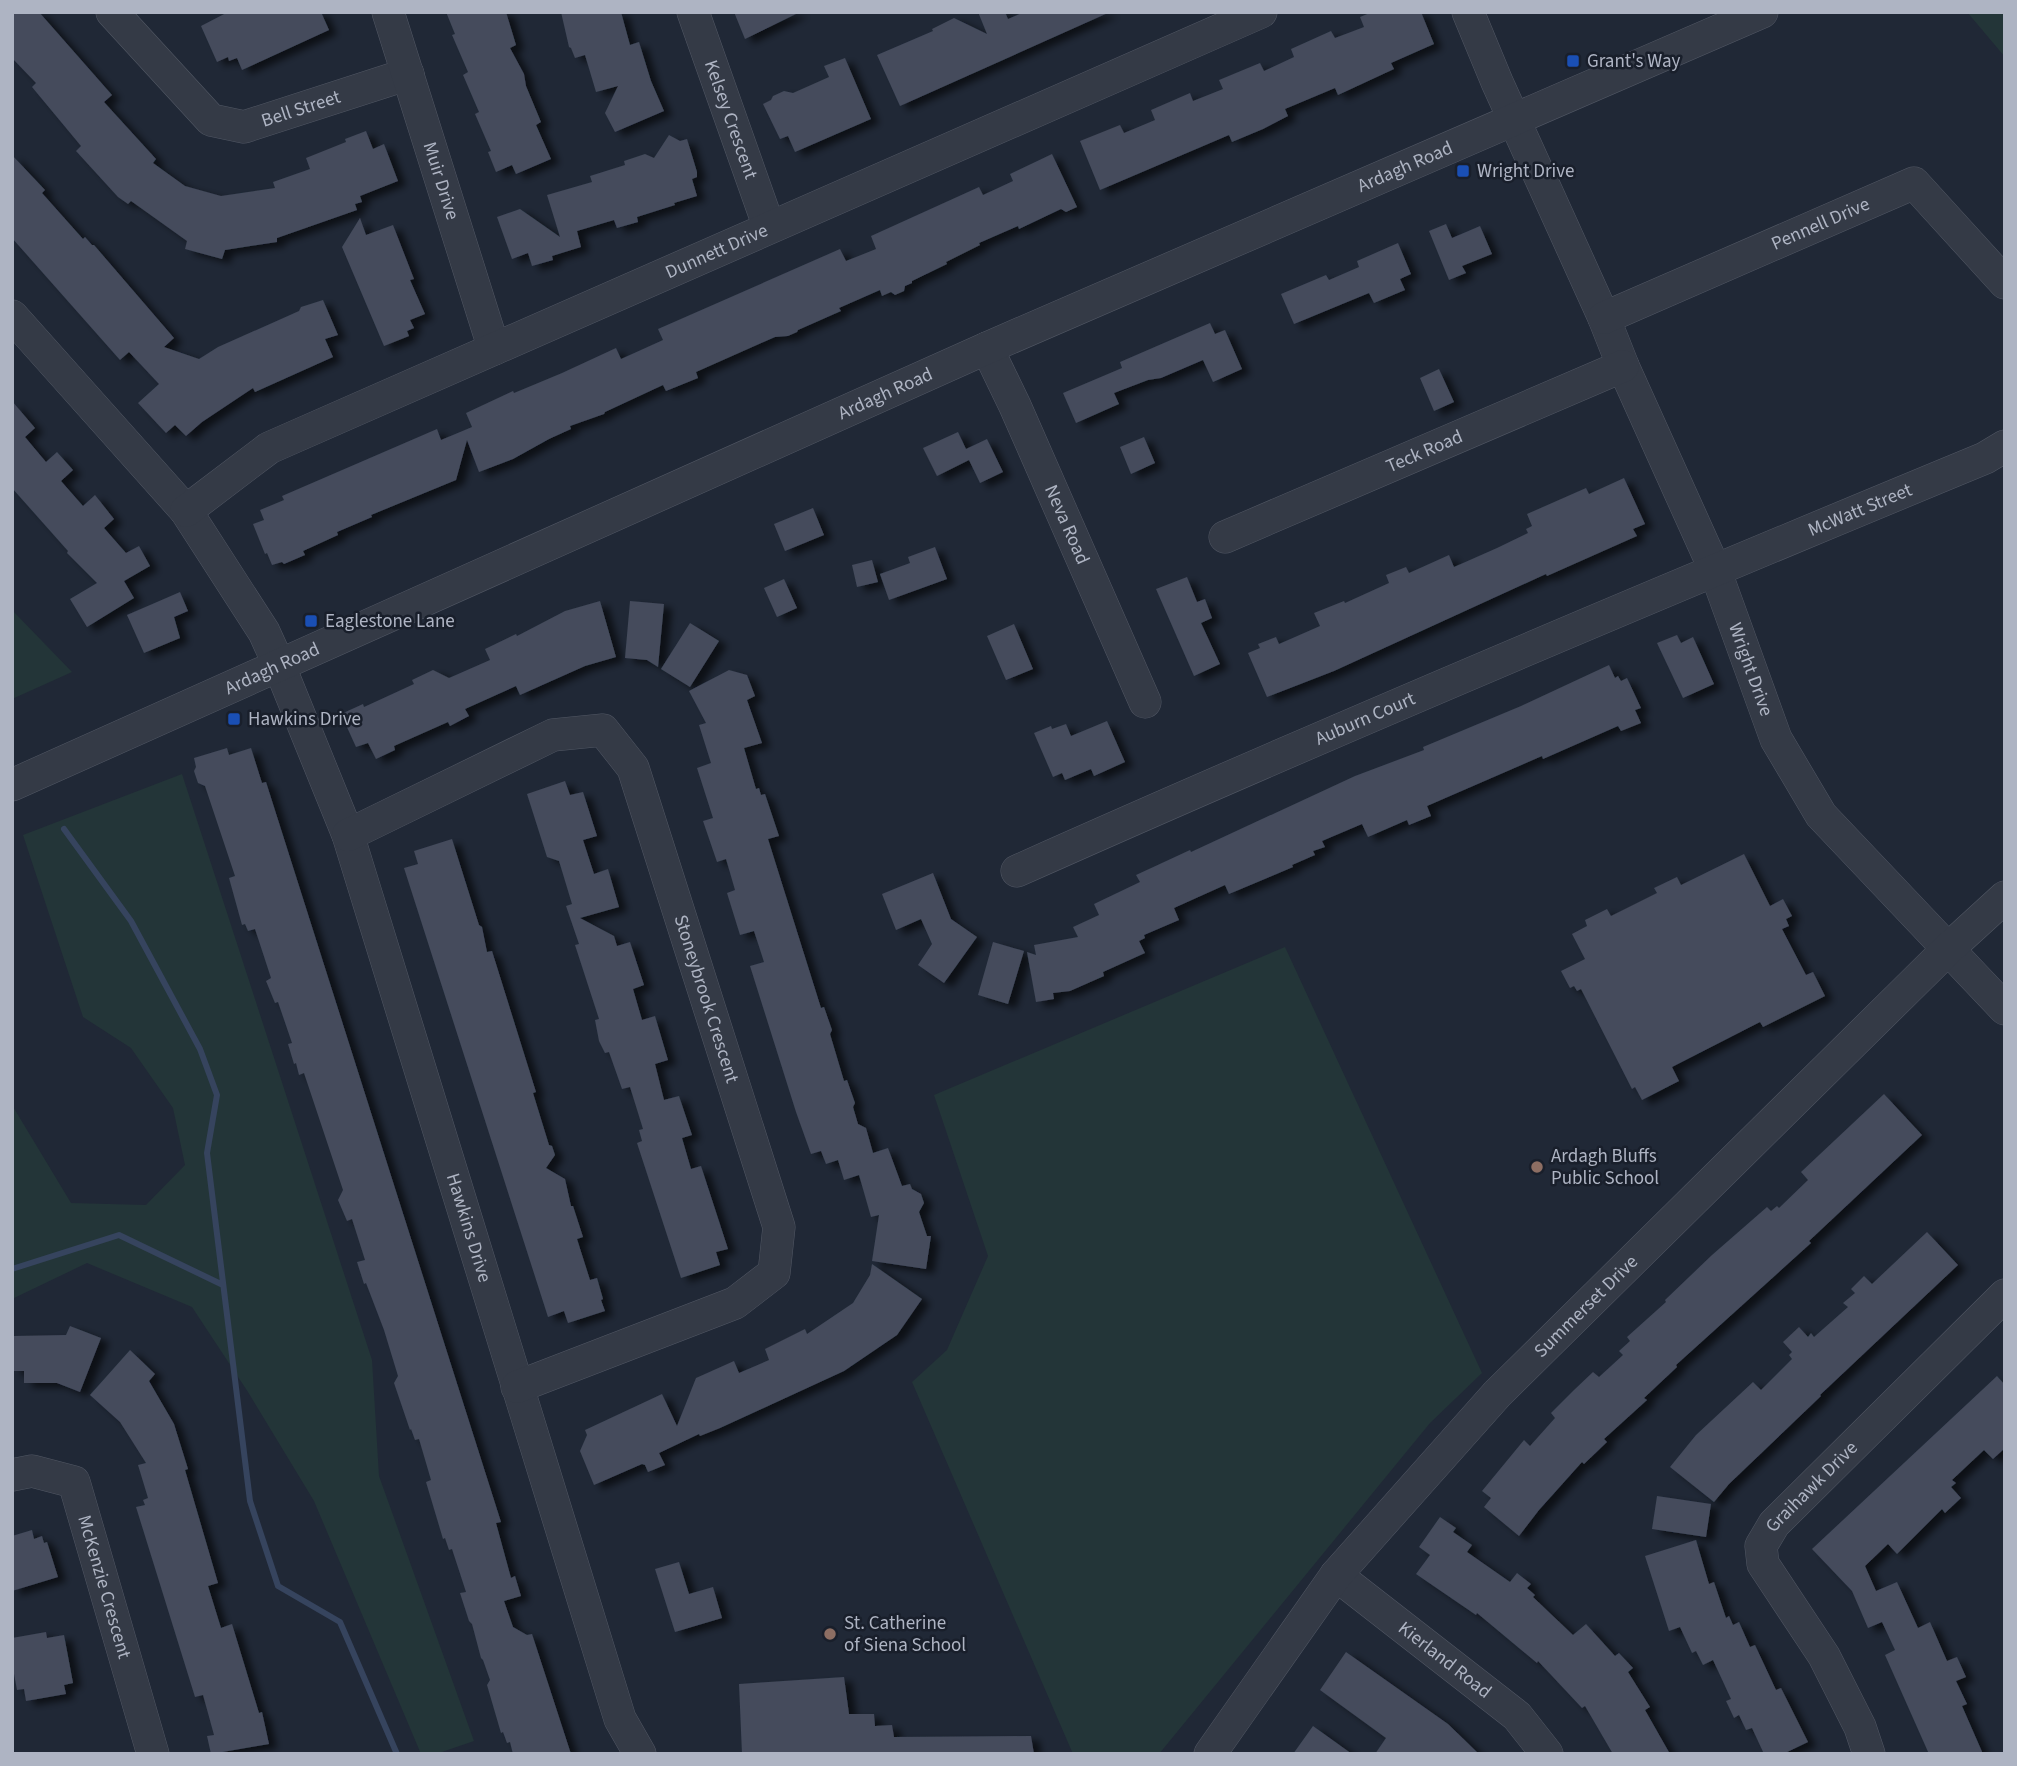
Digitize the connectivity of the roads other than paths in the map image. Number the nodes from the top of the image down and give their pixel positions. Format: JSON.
{"nodes":[{"id":1,"x":113,"y":12,"type":"edge"},
{"id":2,"x":388,"y":12,"type":"edge"},
{"id":3,"x":694,"y":12,"type":"edge"},
{"id":4,"x":1261,"y":12,"type":"edge"},
{"id":5,"x":1468,"y":12,"type":"edge"},
{"id":6,"x":1762,"y":12,"type":"edge"},
{"id":7,"x":408,"y":74,"type":"junction"},
{"id":8,"x":1516,"y":120,"type":"junction"},
{"id":9,"x":769,"y":227,"type":"junction"},
{"id":10,"x":2005,"y":283,"type":"edge"},
{"id":11,"x":12,"y":316,"type":"edge"},
{"id":12,"x":1604,"y":318,"type":"junction"},
{"id":13,"x":986,"y":348,"type":"junction"},
{"id":14,"x":494,"y":349,"type":"junction"},
{"id":15,"x":1623,"y":366,"type":"junction"},
{"id":16,"x":2005,"y":446,"type":"edge"},
{"id":17,"x":186,"y":511,"type":"junction"},
{"id":18,"x":1225,"y":537,"type":"dead end"},
{"id":19,"x":1715,"y":570,"type":"junction"},
{"id":20,"x":279,"y":665,"type":"junction"},
{"id":21,"x":1145,"y":702,"type":"dead end"},
{"id":22,"x":12,"y":785,"type":"edge"},
{"id":23,"x":348,"y":835,"type":"junction"},
{"id":24,"x":1017,"y":871,"type":"dead end"},
{"id":25,"x":2005,"y":897,"type":"edge"},
{"id":26,"x":1947,"y":950,"type":"junction"},
{"id":27,"x":2005,"y":1009,"type":"edge"},
{"id":28,"x":2005,"y":1295,"type":"edge"},
{"id":29,"x":517,"y":1387,"type":"junction"},
{"id":30,"x":12,"y":1475,"type":"edge"},
{"id":31,"x":1336,"y":1575,"type":"junction"},
{"id":32,"x":153,"y":1754,"type":"edge"},
{"id":33,"x":640,"y":1754,"type":"edge"},
{"id":34,"x":1210,"y":1754,"type":"edge"},
{"id":35,"x":1547,"y":1754,"type":"edge"},
{"id":36,"x":1869,"y":1754,"type":"edge"}],
"edges":[{"from":1,"to":7,"type":"street","name":"Bell Street"},
{"from":2,"to":7,"type":"street","name":"Muir Drive"},
{"from":3,"to":9,"type":"street","name":"Kelsey Crescent"},
{"from":4,"to":9,"type":"street","name":"Dunnett Drive"},
{"from":5,"to":8,"type":"street"},
{"from":6,"to":8,"type":"street","name":"Ardagh Road"},
{"from":7,"to":14,"type":"street","name":"Muir Drive"},
{"from":8,"to":12,"type":"street","name":"Wright Drive"},
{"from":8,"to":13,"type":"street","name":"Ardagh Road"},
{"from":9,"to":14,"type":"street","name":"Dunnett Drive"},
{"from":10,"to":12,"type":"street","name":"Pennell Drive"},
{"from":11,"to":17,"type":"street"},
{"from":12,"to":15,"type":"street","name":"Wright Drive"},
{"from":13,"to":20,"type":"street","name":"Ardagh Road"},
{"from":13,"to":21,"type":"street","name":"Neva Road"},
{"from":14,"to":17,"type":"street","name":"Dunnett Drive"},
{"from":15,"to":18,"type":"street","name":"Teck Road"},
{"from":15,"to":19,"type":"street","name":"Wright Drive"},
{"from":16,"to":19,"type":"street","name":"McWatt Street"},
{"from":17,"to":20,"type":"street"},
{"from":19,"to":24,"type":"street","name":"Auburn Court"},
{"from":19,"to":26,"type":"street","name":"Wright Drive"},
{"from":20,"to":22,"type":"street","name":"Ardagh Road"},
{"from":20,"to":23,"type":"street","name":"Hawkins Drive"},
{"from":23,"to":29,"type":"street","name":"Hawkins Drive"},
{"from":23,"to":29,"type":"street","name":"Stoneybrook Crescent"},
{"from":25,"to":26,"type":"street","name":"Summerset Drive"},
{"from":26,"to":27,"type":"street"},
{"from":26,"to":31,"type":"street","name":"Summerset Drive"},
{"from":28,"to":36,"type":"street","name":"Graihawk Drive"},
{"from":29,"to":33,"type":"street","name":"Hawkins Drive"},
{"from":30,"to":32,"type":"street","name":"McKenzie Crescent"},
{"from":31,"to":34,"type":"street","name":"Summerset Drive"},
{"from":31,"to":35,"type":"street","name":"Kierland Road"}]}
